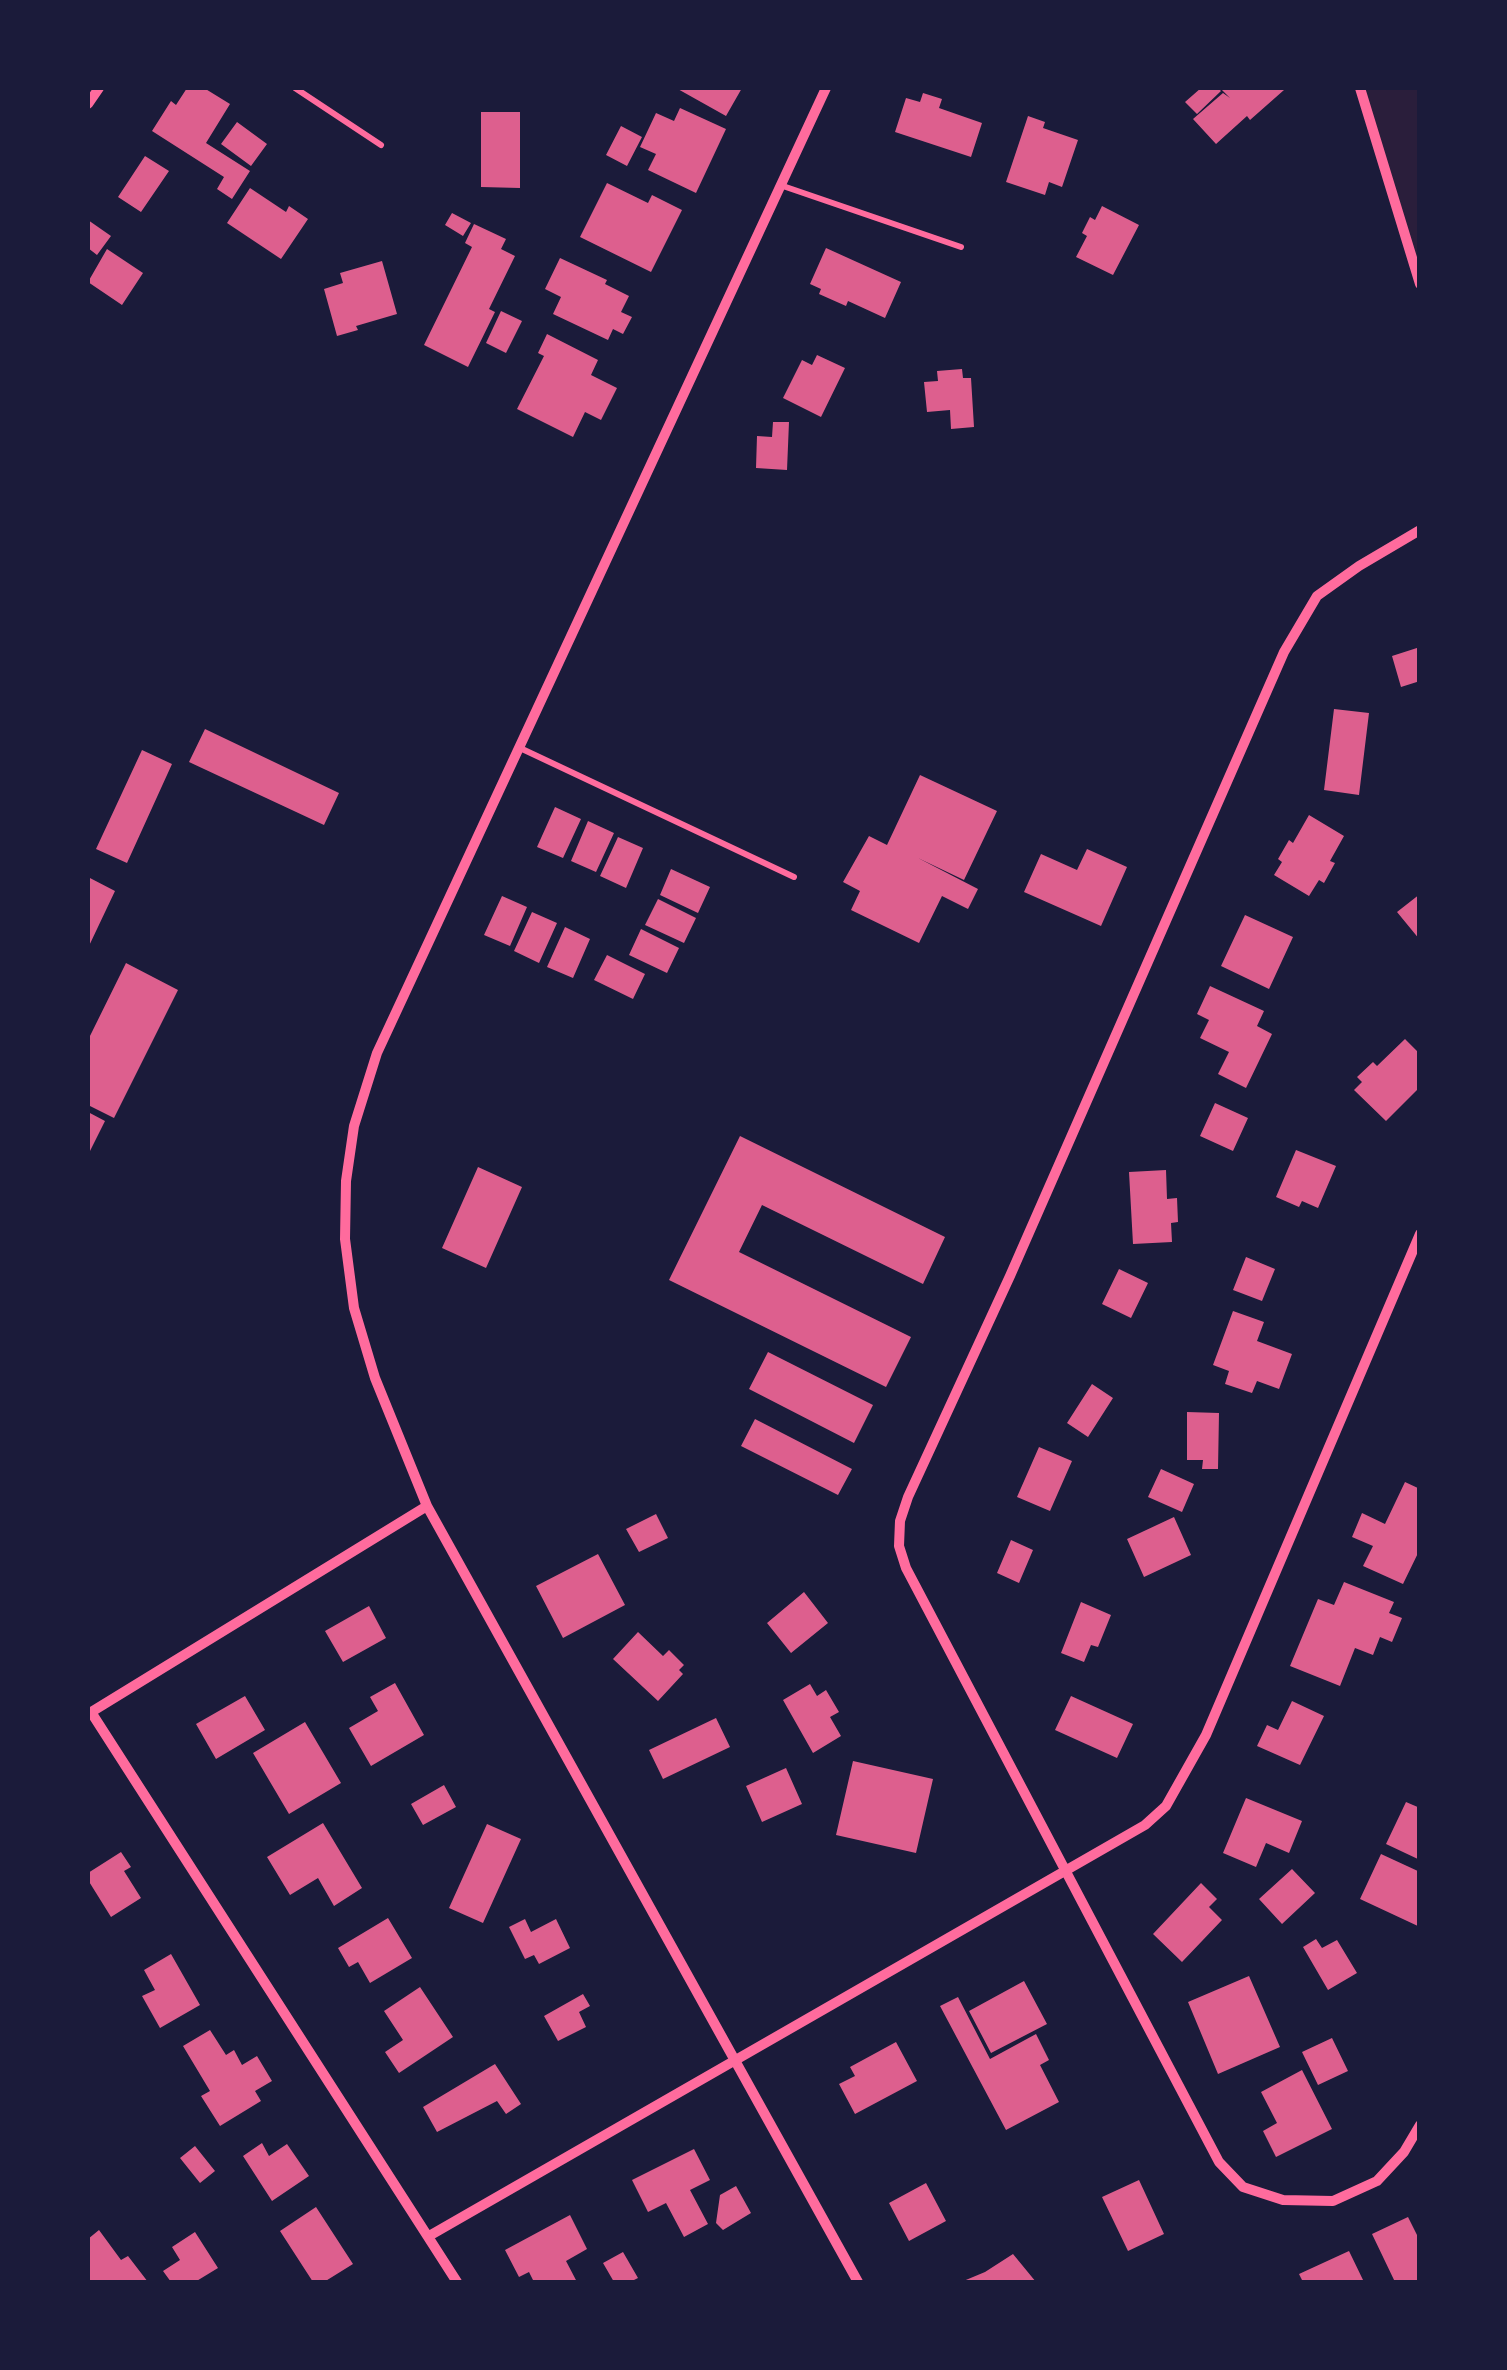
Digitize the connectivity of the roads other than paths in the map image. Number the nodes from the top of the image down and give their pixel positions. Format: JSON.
{"nodes":[{"id":1,"x":99,"y":88,"type":"edge"},
{"id":2,"x":295,"y":88,"type":"edge"},
{"id":3,"x":826,"y":88,"type":"edge"},
{"id":4,"x":1360,"y":88,"type":"edge"},
{"id":5,"x":88,"y":104,"type":"edge"},
{"id":6,"x":381,"y":145,"type":"dead end"},
{"id":7,"x":780,"y":185,"type":"junction"},
{"id":8,"x":961,"y":246,"type":"dead end"},
{"id":9,"x":1420,"y":284,"type":"edge"},
{"id":10,"x":1420,"y":530,"type":"edge"},
{"id":11,"x":519,"y":747,"type":"junction"},
{"id":12,"x":794,"y":877,"type":"dead end"},
{"id":13,"x":1420,"y":1234,"type":"edge"},
{"id":14,"x":428,"y":1506,"type":"junction"},
{"id":15,"x":89,"y":1713,"type":"edge"},
{"id":16,"x":1063,"y":1870,"type":"junction"},
{"id":17,"x":736,"y":2058,"type":"junction"},
{"id":18,"x":1420,"y":2125,"type":"edge"},
{"id":19,"x":429,"y":2236,"type":"junction"},
{"id":20,"x":457,"y":2282,"type":"edge"},
{"id":21,"x":858,"y":2282,"type":"edge"}],
"edges":[{"from":1,"to":5,"type":"street"},
{"from":2,"to":6,"type":"lane"},
{"from":3,"to":7,"type":"street"},
{"from":4,"to":9,"type":"street"},
{"from":7,"to":8,"type":"lane"},
{"from":7,"to":11,"type":"street"},
{"from":10,"to":16,"type":"street"},
{"from":11,"to":12,"type":"lane"},
{"from":11,"to":14,"type":"street"},
{"from":13,"to":16,"type":"street"},
{"from":14,"to":15,"type":"street"},
{"from":14,"to":17,"type":"street"},
{"from":15,"to":19,"type":"street"},
{"from":16,"to":17,"type":"street"},
{"from":16,"to":18,"type":"street"},
{"from":17,"to":19,"type":"street"},
{"from":17,"to":21,"type":"street"},
{"from":19,"to":20,"type":"street"}]}
